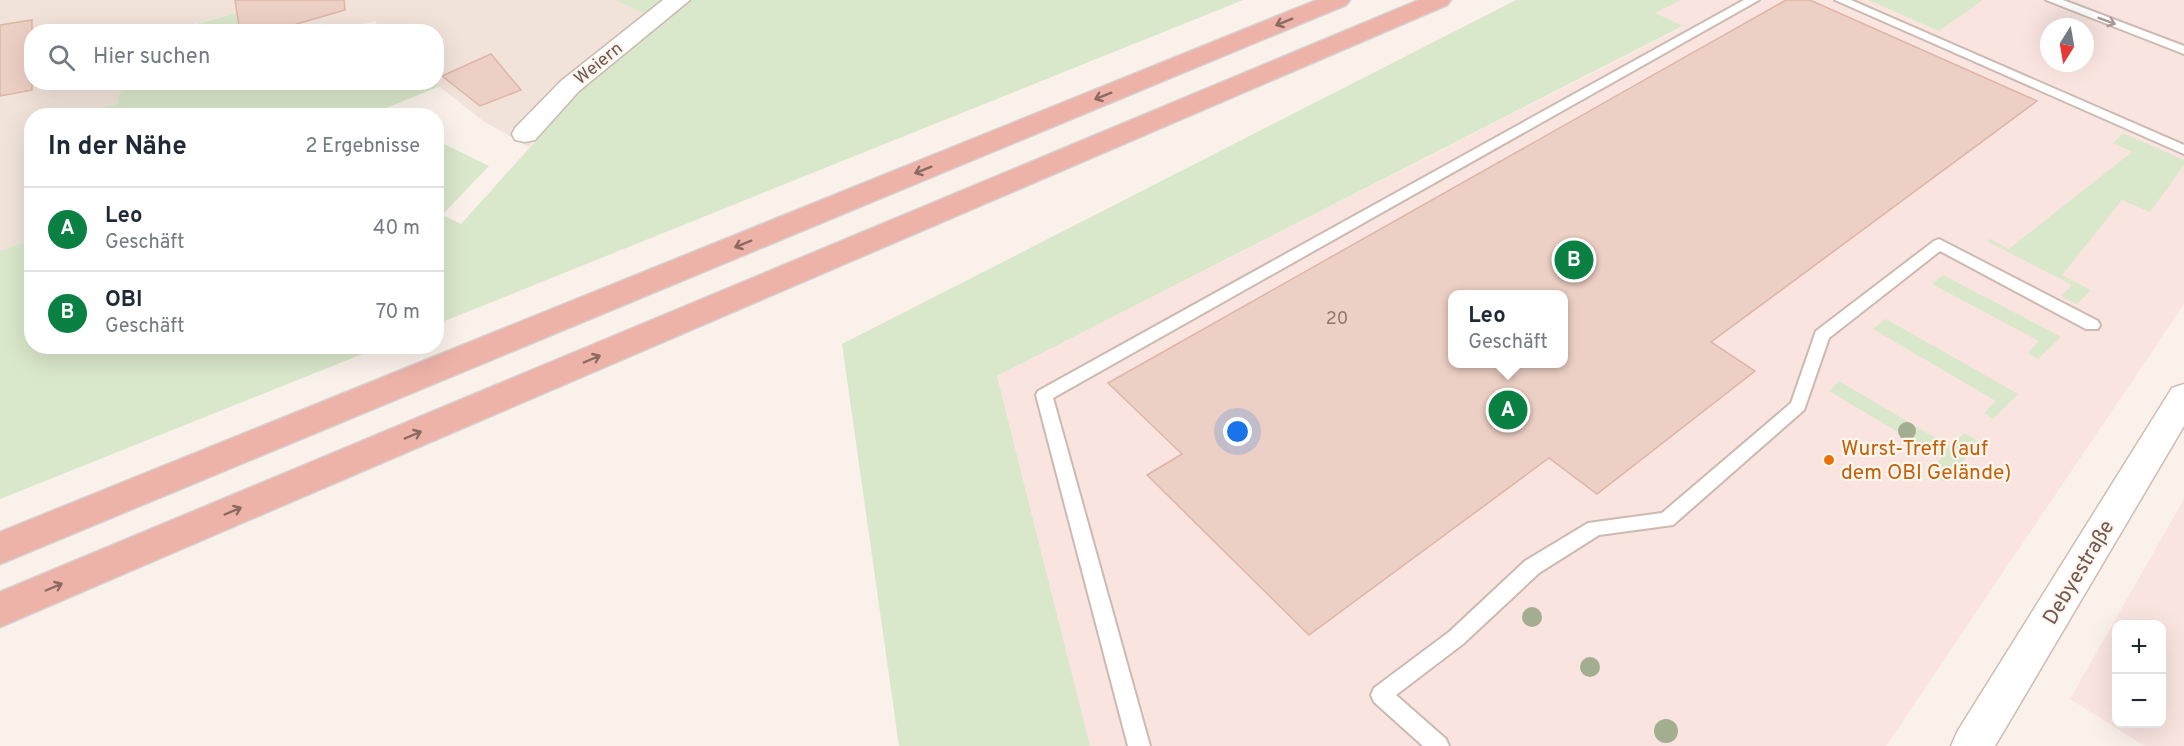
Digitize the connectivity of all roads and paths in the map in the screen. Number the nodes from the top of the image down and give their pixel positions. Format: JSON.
{"nodes":[{"id":1,"x":678,"y":0,"type":"edge"},
{"id":2,"x":1338,"y":0,"type":"edge"},
{"id":3,"x":1439,"y":0,"type":"edge"},
{"id":4,"x":1754,"y":0,"type":"edge"},
{"id":5,"x":1841,"y":0,"type":"edge"},
{"id":6,"x":2052,"y":0,"type":"edge"},
{"id":7,"x":2184,"y":50,"type":"edge"},
{"id":8,"x":525,"y":134,"type":"dead end"},
{"id":9,"x":2184,"y":150,"type":"edge"},
{"id":10,"x":2092,"y":325,"type":"dead end"},
{"id":11,"x":2184,"y":397,"type":"edge"},
{"id":12,"x":0,"y":548,"type":"edge"},
{"id":13,"x":0,"y":610,"type":"edge"},
{"id":14,"x":1139,"y":746,"type":"edge"},
{"id":15,"x":1438,"y":746,"type":"edge"},
{"id":16,"x":1972,"y":746,"type":"edge"}],
"edges":[{"from":1,"to":8,"type":"main road","name":"Weiern"},
{"from":2,"to":12,"type":"highway","one_way":true},
{"from":13,"to":3,"type":"highway","one_way":true},
{"from":4,"to":14,"type":"lane"},
{"from":5,"to":9,"type":"lane"},
{"from":6,"to":7,"type":"lane","one_way":true},
{"from":10,"to":15,"type":"lane"},
{"from":11,"to":16,"type":"main road","name":"Debyestraße"}]}
